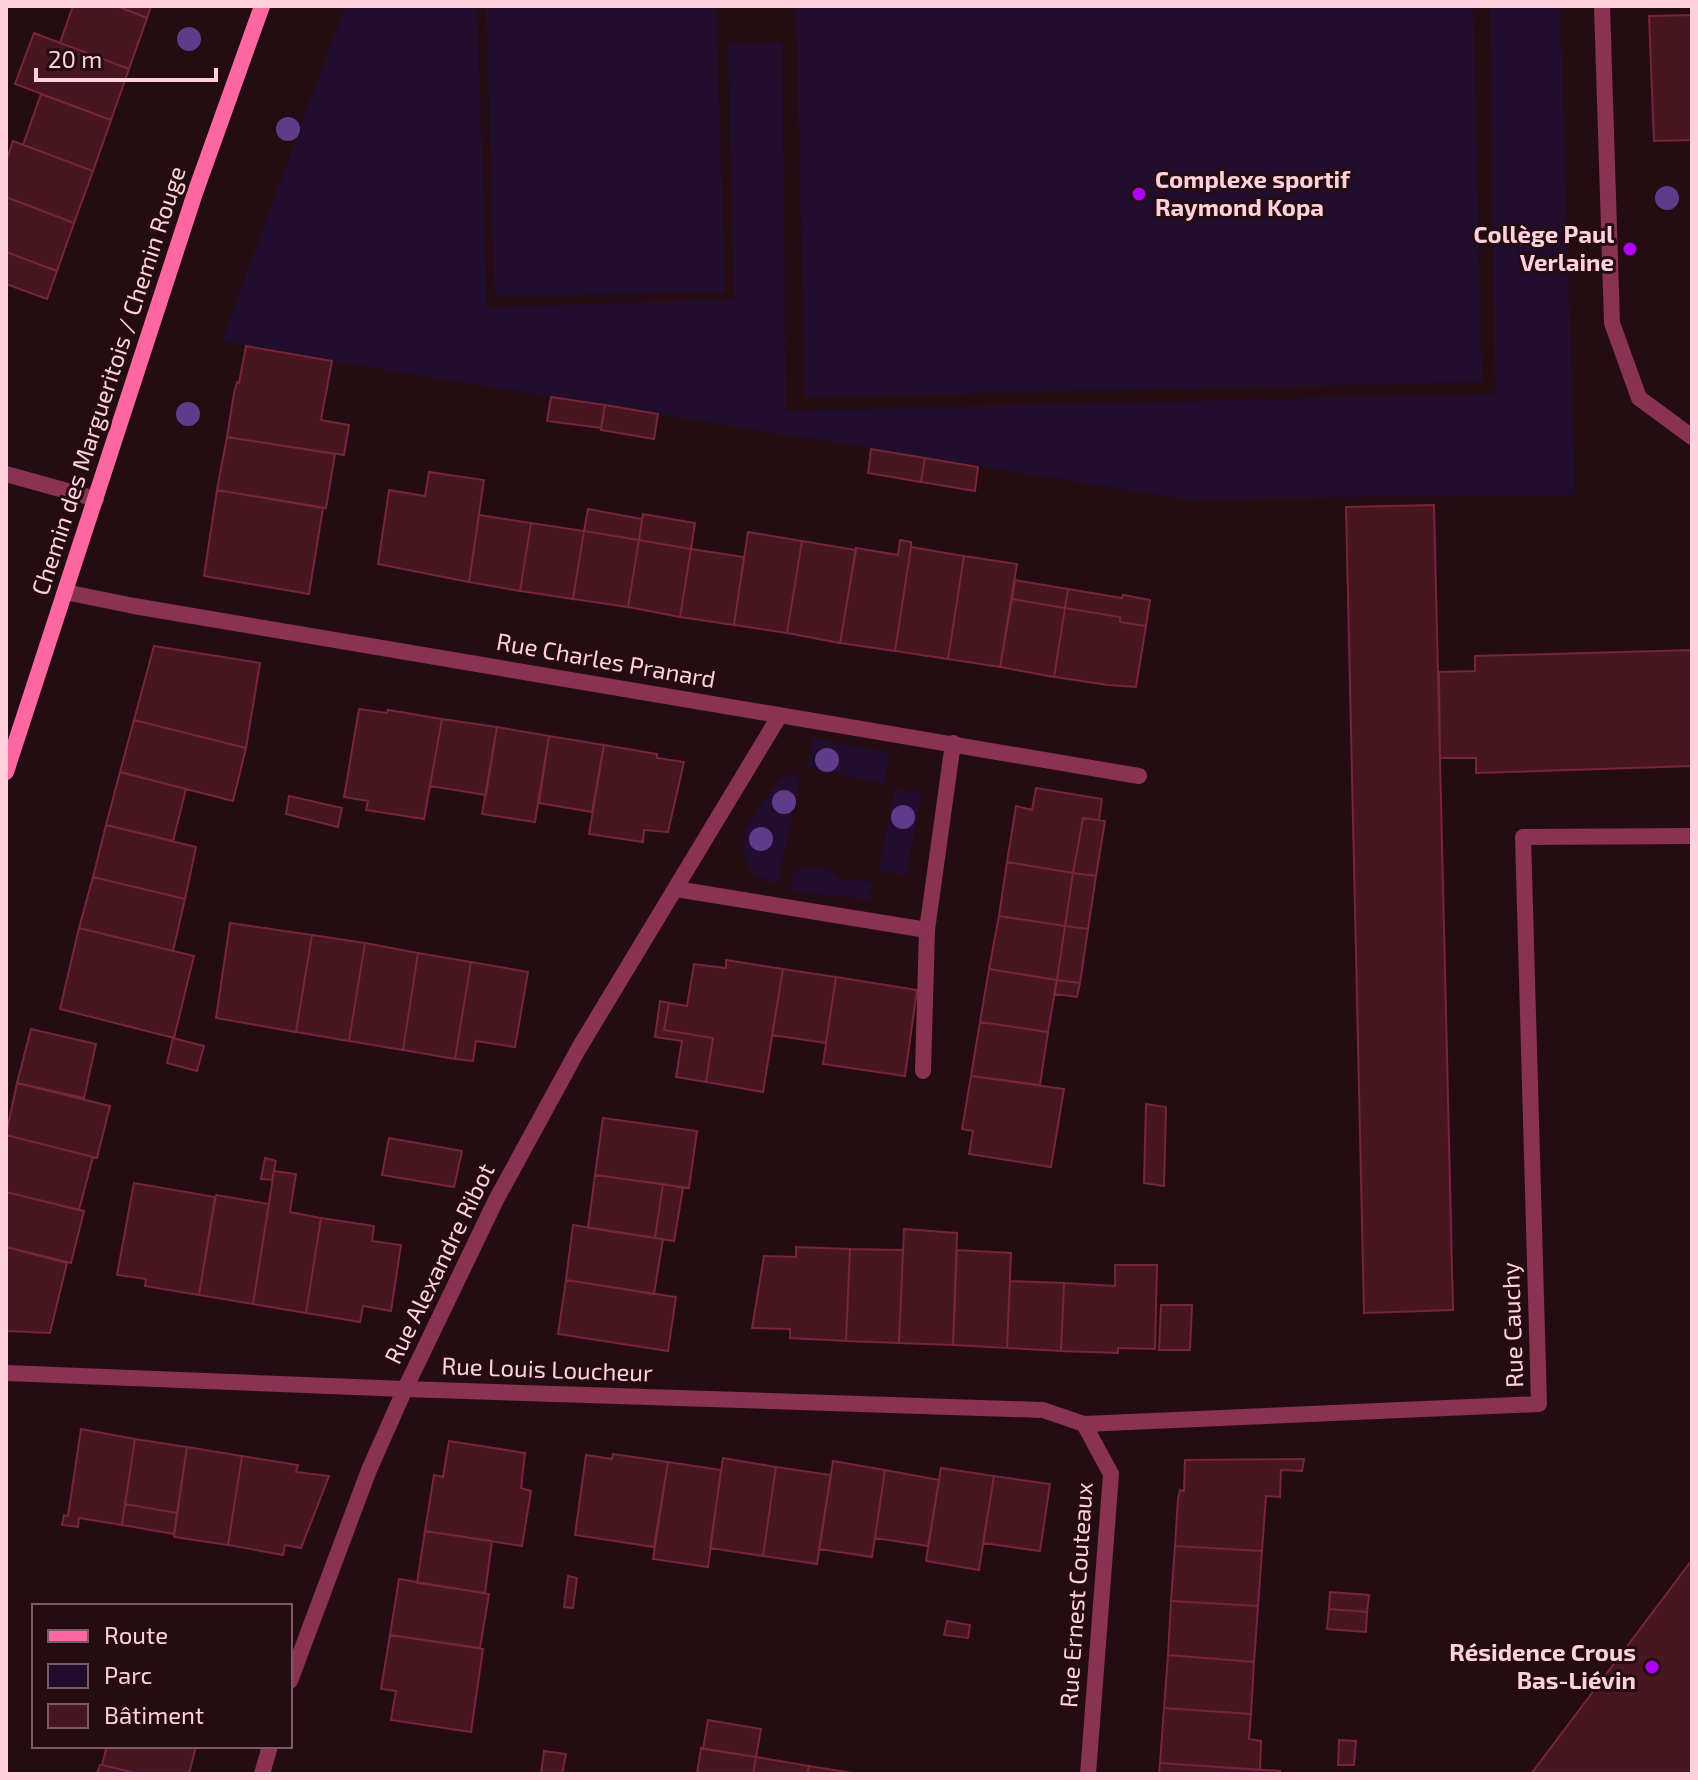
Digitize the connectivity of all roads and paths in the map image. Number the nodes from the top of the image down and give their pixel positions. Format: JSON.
{"nodes":[{"id":1,"x":262,"y":6,"type":"edge"},
{"id":2,"x":1602,"y":6,"type":"edge"},
{"id":3,"x":1692,"y":437,"type":"edge"},
{"id":4,"x":6,"y":474,"type":"edge"},
{"id":5,"x":96,"y":499,"type":"junction"},
{"id":6,"x":65,"y":592,"type":"junction"},
{"id":7,"x":780,"y":715,"type":"junction"},
{"id":8,"x":953,"y":743,"type":"junction"},
{"id":9,"x":6,"y":772,"type":"edge"},
{"id":10,"x":1139,"y":776,"type":"dead end"},
{"id":11,"x":1692,"y":836,"type":"edge"},
{"id":12,"x":676,"y":889,"type":"junction"},
{"id":13,"x":927,"y":930,"type":"junction"},
{"id":14,"x":923,"y":1071,"type":"dead end"},
{"id":15,"x":6,"y":1373,"type":"edge"},
{"id":16,"x":405,"y":1389,"type":"junction"},
{"id":17,"x":1084,"y":1424,"type":"junction"},
{"id":18,"x":292,"y":1676,"type":"edge"},
{"id":19,"x":269,"y":1748,"type":"edge"},
{"id":20,"x":262,"y":1774,"type":"edge"},
{"id":21,"x":1088,"y":1774,"type":"edge"}],
"edges":[{"from":1,"to":5,"type":"street","name":"Chemin des Margueritois / Chemin Rouge"},
{"from":2,"to":3,"type":"street"},
{"from":4,"to":5,"type":"street"},
{"from":5,"to":6,"type":"street","name":"Chemin des Margueritois / Chemin Rouge"},
{"from":6,"to":7,"type":"street","name":"Rue Charles Pranard"},
{"from":6,"to":9,"type":"street","name":"Chemin des Margueritois / Chemin Rouge"},
{"from":7,"to":8,"type":"street","name":"Rue Charles Pranard"},
{"from":7,"to":12,"type":"street","name":"Rue Alexandre Ribot"},
{"from":8,"to":10,"type":"street","name":"Rue Charles Pranard"},
{"from":8,"to":13,"type":"street"},
{"from":11,"to":17,"type":"street","name":"Rue Cauchy"},
{"from":12,"to":13,"type":"street"},
{"from":12,"to":16,"type":"street","name":"Rue Alexandre Ribot"},
{"from":13,"to":14,"type":"street"},
{"from":15,"to":16,"type":"street","name":"Rue Louis Loucheur"},
{"from":16,"to":17,"type":"street","name":"Rue Louis Loucheur"},
{"from":16,"to":18,"type":"street","name":"Rue Alexandre Ribot"},
{"from":17,"to":21,"type":"street","name":"Rue Ernest Couteaux"},
{"from":19,"to":20,"type":"street"}]}
